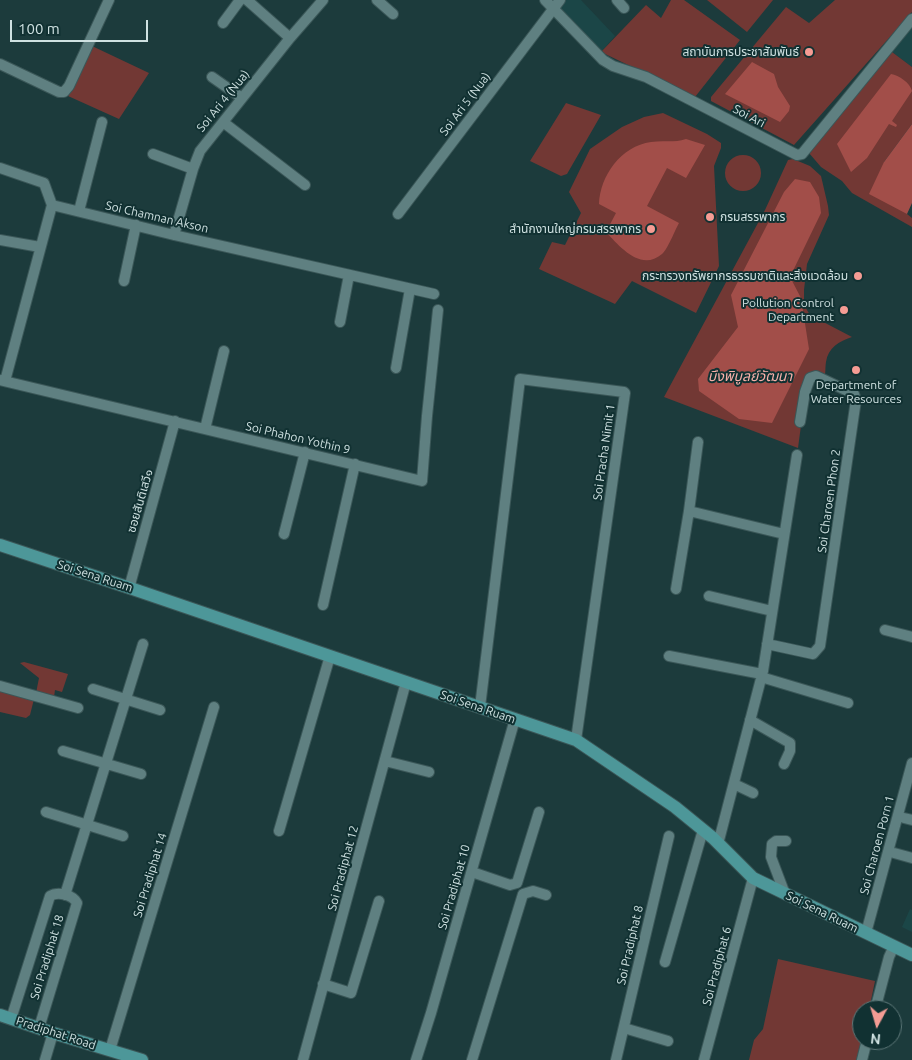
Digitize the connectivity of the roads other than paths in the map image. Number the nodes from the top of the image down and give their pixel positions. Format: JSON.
{"nodes":[{"id":1,"x":110,"y":0,"type":"edge"},
{"id":2,"x":240,"y":0,"type":"edge"},
{"id":3,"x":247,"y":0,"type":"edge"},
{"id":4,"x":323,"y":0,"type":"edge"},
{"id":5,"x":378,"y":0,"type":"edge"},
{"id":6,"x":545,"y":0,"type":"edge"},
{"id":7,"x":560,"y":0,"type":"edge"},
{"id":8,"x":553,"y":9,"type":"junction"},
{"id":9,"x":393,"y":14,"type":"dead end"},
{"id":10,"x":912,"y":19,"type":"edge"},
{"id":11,"x":223,"y":23,"type":"dead end"},
{"id":12,"x":290,"y":38,"type":"junction"},
{"id":13,"x":0,"y":64,"type":"edge"},
{"id":14,"x":212,"y":78,"type":"dead end"},
{"id":15,"x":242,"y":98,"type":"junction"},
{"id":16,"x":102,"y":122,"type":"dead end"},
{"id":17,"x":223,"y":122,"type":"junction"},
{"id":18,"x":154,"y":154,"type":"dead end"},
{"id":19,"x":0,"y":168,"type":"edge"},
{"id":20,"x":193,"y":170,"type":"junction"},
{"id":21,"x":305,"y":186,"type":"dead end"},
{"id":22,"x":52,"y":205,"type":"junction"},
{"id":23,"x":79,"y":212,"type":"junction"},
{"id":24,"x":398,"y":214,"type":"dead end"},
{"id":25,"x":136,"y":226,"type":"junction"},
{"id":26,"x":174,"y":235,"type":"junction"},
{"id":27,"x":0,"y":240,"type":"edge"},
{"id":28,"x":40,"y":247,"type":"junction"},
{"id":29,"x":349,"y":275,"type":"junction"},
{"id":30,"x":124,"y":281,"type":"dead end"},
{"id":31,"x":410,"y":288,"type":"junction"},
{"id":32,"x":434,"y":294,"type":"dead end"},
{"id":33,"x":438,"y":310,"type":"dead end"},
{"id":34,"x":340,"y":322,"type":"dead end"},
{"id":35,"x":224,"y":351,"type":"dead end"},
{"id":36,"x":396,"y":368,"type":"dead end"},
{"id":37,"x":2,"y":381,"type":"edge"},
{"id":38,"x":175,"y":421,"type":"junction"},
{"id":39,"x":800,"y":422,"type":"dead end"},
{"id":40,"x":205,"y":429,"type":"junction"},
{"id":41,"x":698,"y":442,"type":"dead end"},
{"id":42,"x":305,"y":452,"type":"junction"},
{"id":43,"x":797,"y":454,"type":"dead end"},
{"id":44,"x":355,"y":464,"type":"junction"},
{"id":45,"x":689,"y":511,"type":"junction"},
{"id":46,"x":284,"y":534,"type":"dead end"},
{"id":47,"x":784,"y":534,"type":"junction"},
{"id":48,"x":0,"y":545,"type":"edge"},
{"id":49,"x":130,"y":588,"type":"junction"},
{"id":50,"x":676,"y":589,"type":"dead end"},
{"id":51,"x":709,"y":596,"type":"dead end"},
{"id":52,"x":323,"y":605,"type":"dead end"},
{"id":53,"x":772,"y":611,"type":"junction"},
{"id":54,"x":885,"y":630,"type":"dead end"},
{"id":55,"x":912,"y":637,"type":"edge"},
{"id":56,"x":143,"y":644,"type":"dead end"},
{"id":57,"x":767,"y":644,"type":"junction"},
{"id":58,"x":330,"y":656,"type":"junction"},
{"id":59,"x":669,"y":656,"type":"dead end"},
{"id":60,"x":761,"y":676,"type":"junction"},
{"id":61,"x":406,"y":682,"type":"junction"},
{"id":62,"x":0,"y":686,"type":"edge"},
{"id":63,"x":93,"y":689,"type":"dead end"},
{"id":64,"x":126,"y":700,"type":"junction"},
{"id":65,"x":848,"y":703,"type":"dead end"},
{"id":66,"x":214,"y":707,"type":"dead end"},
{"id":67,"x":78,"y":708,"type":"dead end"},
{"id":68,"x":480,"y":708,"type":"junction"},
{"id":69,"x":160,"y":710,"type":"dead end"},
{"id":70,"x":515,"y":719,"type":"junction"},
{"id":71,"x":750,"y":720,"type":"junction"},
{"id":72,"x":576,"y":740,"type":"junction"},
{"id":73,"x":63,"y":751,"type":"dead end"},
{"id":74,"x":385,"y":761,"type":"junction"},
{"id":75,"x":912,"y":763,"type":"edge"},
{"id":76,"x":106,"y":764,"type":"junction"},
{"id":77,"x":784,"y":764,"type":"dead end"},
{"id":78,"x":429,"y":772,"type":"dead end"},
{"id":79,"x":141,"y":774,"type":"dead end"},
{"id":80,"x":734,"y":784,"type":"junction"},
{"id":81,"x":753,"y":793,"type":"dead end"},
{"id":82,"x":46,"y":812,"type":"dead end"},
{"id":83,"x":539,"y":812,"type":"dead end"},
{"id":84,"x":87,"y":825,"type":"junction"},
{"id":85,"x":703,"y":830,"type":"junction"},
{"id":86,"x":279,"y":831,"type":"dead end"},
{"id":87,"x":122,"y":836,"type":"dead end"},
{"id":88,"x":669,"y":836,"type":"dead end"},
{"id":89,"x":786,"y":842,"type":"dead end"},
{"id":90,"x":718,"y":844,"type":"junction"},
{"id":91,"x":894,"y":853,"type":"dead end"},
{"id":92,"x":912,"y":858,"type":"edge"},
{"id":93,"x":472,"y":872,"type":"junction"},
{"id":94,"x":753,"y":878,"type":"junction"},
{"id":95,"x":785,"y":894,"type":"junction"},
{"id":96,"x":65,"y":895,"type":"junction"},
{"id":97,"x":546,"y":895,"type":"dead end"},
{"id":98,"x":379,"y":901,"type":"dead end"},
{"id":99,"x":866,"y":933,"type":"junction"},
{"id":100,"x":894,"y":946,"type":"junction"},
{"id":101,"x":912,"y":955,"type":"edge"},
{"id":102,"x":665,"y":962,"type":"dead end"},
{"id":103,"x":323,"y":984,"type":"junction"},
{"id":104,"x":878,"y":1000,"type":"edge"},
{"id":105,"x":5,"y":1017,"type":"edge"},
{"id":106,"x":39,"y":1028,"type":"junction"},
{"id":107,"x":624,"y":1028,"type":"junction"},
{"id":108,"x":53,"y":1033,"type":"junction"},
{"id":109,"x":668,"y":1041,"type":"dead end"},
{"id":110,"x":110,"y":1050,"type":"junction"},
{"id":111,"x":45,"y":1060,"type":"edge"},
{"id":112,"x":142,"y":1060,"type":"edge"},
{"id":113,"x":303,"y":1060,"type":"edge"},
{"id":114,"x":416,"y":1060,"type":"edge"},
{"id":115,"x":472,"y":1060,"type":"edge"},
{"id":116,"x":616,"y":1060,"type":"edge"},
{"id":117,"x":704,"y":1060,"type":"edge"}],
"edges":[{"from":1,"to":13,"type":"street"},
{"from":2,"to":11,"type":"street"},
{"from":3,"to":12,"type":"street"},
{"from":4,"to":12,"type":"street","name":"Soi Ari 4 (Nua)"},
{"from":5,"to":9,"type":"street"},
{"from":6,"to":8,"type":"street","name":"Soi Ari"},
{"from":7,"to":8,"type":"street","name":"Soi Ari 5 (Nua)"},
{"from":8,"to":10,"type":"street","name":"Soi Ari"},
{"from":8,"to":24,"type":"street","name":"Soi Ari 5 (Nua)"},
{"from":12,"to":15,"type":"street","name":"Soi Ari 4 (Nua)"},
{"from":14,"to":15,"type":"street"},
{"from":15,"to":17,"type":"street","name":"Soi Ari 4 (Nua)"},
{"from":16,"to":23,"type":"street"},
{"from":17,"to":20,"type":"street","name":"Soi Ari 4 (Nua)"},
{"from":17,"to":21,"type":"street"},
{"from":18,"to":20,"type":"street"},
{"from":19,"to":22,"type":"street"},
{"from":20,"to":26,"type":"street","name":"Soi Ari 4 (Nua)"},
{"from":22,"to":23,"type":"street","name":"Soi Chamnan Akson"},
{"from":22,"to":28,"type":"street"},
{"from":23,"to":25,"type":"street","name":"Soi Chamnan Akson"},
{"from":25,"to":26,"type":"street","name":"Soi Chamnan Akson"},
{"from":25,"to":30,"type":"street"},
{"from":26,"to":29,"type":"street","name":"Soi Chamnan Akson"},
{"from":27,"to":28,"type":"street"},
{"from":28,"to":37,"type":"street"},
{"from":29,"to":31,"type":"street","name":"Soi Chamnan Akson"},
{"from":29,"to":34,"type":"street"},
{"from":31,"to":32,"type":"street","name":"Soi Chamnan Akson"},
{"from":31,"to":36,"type":"street"},
{"from":33,"to":44,"type":"street","name":"Soi Phahon Yothin 9"},
{"from":35,"to":40,"type":"street"},
{"from":37,"to":38,"type":"street","name":"Soi Phahon Yothin 9"},
{"from":38,"to":40,"type":"street","name":"Soi Phahon Yothin 9"},
{"from":38,"to":49,"type":"street","name":"ซอยสันติเสวี๑"},
{"from":39,"to":57,"type":"street","name":"Soi Charoen Phon 2"},
{"from":40,"to":42,"type":"street","name":"Soi Phahon Yothin 9"},
{"from":41,"to":45,"type":"street"},
{"from":42,"to":44,"type":"street","name":"Soi Phahon Yothin 9"},
{"from":42,"to":46,"type":"street"},
{"from":43,"to":47,"type":"street"},
{"from":44,"to":52,"type":"street"},
{"from":45,"to":47,"type":"street"},
{"from":45,"to":50,"type":"street"},
{"from":47,"to":53,"type":"street"},
{"from":48,"to":49,"type":"street","name":"Soi Sena Ruam"},
{"from":49,"to":58,"type":"street","name":"Soi Sena Ruam"},
{"from":51,"to":53,"type":"street"},
{"from":53,"to":57,"type":"street"},
{"from":54,"to":55,"type":"street"},
{"from":56,"to":64,"type":"street"},
{"from":57,"to":60,"type":"street"},
{"from":58,"to":61,"type":"street","name":"Soi Sena Ruam"},
{"from":58,"to":86,"type":"street"},
{"from":59,"to":60,"type":"street"},
{"from":60,"to":65,"type":"street"},
{"from":60,"to":71,"type":"street"},
{"from":61,"to":68,"type":"street","name":"Soi Sena Ruam"},
{"from":61,"to":74,"type":"street","name":"Soi Pradiphat 12"},
{"from":62,"to":67,"type":"street"},
{"from":63,"to":64,"type":"street"},
{"from":64,"to":69,"type":"street"},
{"from":64,"to":76,"type":"street"},
{"from":66,"to":110,"type":"street","name":"Soi Pradiphat 14"},
{"from":68,"to":70,"type":"street","name":"Soi Sena Ruam"},
{"from":68,"to":72,"type":"street","name":"Soi Pracha Nimit 1"},
{"from":70,"to":72,"type":"street","name":"Soi Sena Ruam"},
{"from":70,"to":93,"type":"street","name":"Soi Pradiphat 10"},
{"from":71,"to":77,"type":"street"},
{"from":71,"to":80,"type":"street"},
{"from":72,"to":85,"type":"street","name":"Soi Sena Ruam"},
{"from":73,"to":76,"type":"street"},
{"from":74,"to":78,"type":"street"},
{"from":74,"to":103,"type":"street","name":"Soi Pradiphat 12"},
{"from":75,"to":99,"type":"street","name":"Soi Charoen Porn 1"},
{"from":76,"to":79,"type":"street"},
{"from":76,"to":84,"type":"street"},
{"from":80,"to":81,"type":"street"},
{"from":80,"to":90,"type":"street"},
{"from":82,"to":84,"type":"street"},
{"from":83,"to":93,"type":"street"},
{"from":84,"to":87,"type":"street"},
{"from":84,"to":96,"type":"street"},
{"from":85,"to":90,"type":"street","name":"Soi Sena Ruam"},
{"from":85,"to":102,"type":"street"},
{"from":88,"to":107,"type":"street","name":"Soi Pradiphat 8"},
{"from":89,"to":95,"type":"street"},
{"from":90,"to":94,"type":"street","name":"Soi Sena Ruam"},
{"from":91,"to":92,"type":"street"},
{"from":93,"to":114,"type":"street","name":"Soi Pradiphat 10"},
{"from":94,"to":95,"type":"street","name":"Soi Sena Ruam"},
{"from":94,"to":117,"type":"street","name":"Soi Pradiphat 6"},
{"from":95,"to":99,"type":"street","name":"Soi Sena Ruam"},
{"from":96,"to":105,"type":"street","name":"Soi Pradiphat 18"},
{"from":96,"to":106,"type":"street","name":"Soi Pradiphat 18"},
{"from":97,"to":115,"type":"street"},
{"from":98,"to":103,"type":"street"},
{"from":99,"to":100,"type":"street","name":"Soi Sena Ruam"},
{"from":100,"to":101,"type":"street","name":"Soi Sena Ruam"},
{"from":100,"to":104,"type":"street"},
{"from":103,"to":113,"type":"street","name":"Soi Pradiphat 12"},
{"from":105,"to":106,"type":"street","name":"Pradiphat Road"},
{"from":106,"to":108,"type":"street","name":"Pradiphat Road"},
{"from":107,"to":109,"type":"street"},
{"from":107,"to":116,"type":"street","name":"Soi Pradiphat 8"},
{"from":108,"to":110,"type":"street","name":"Pradiphat Road"},
{"from":108,"to":111,"type":"street"},
{"from":110,"to":112,"type":"street","name":"Pradiphat Road"}]}
